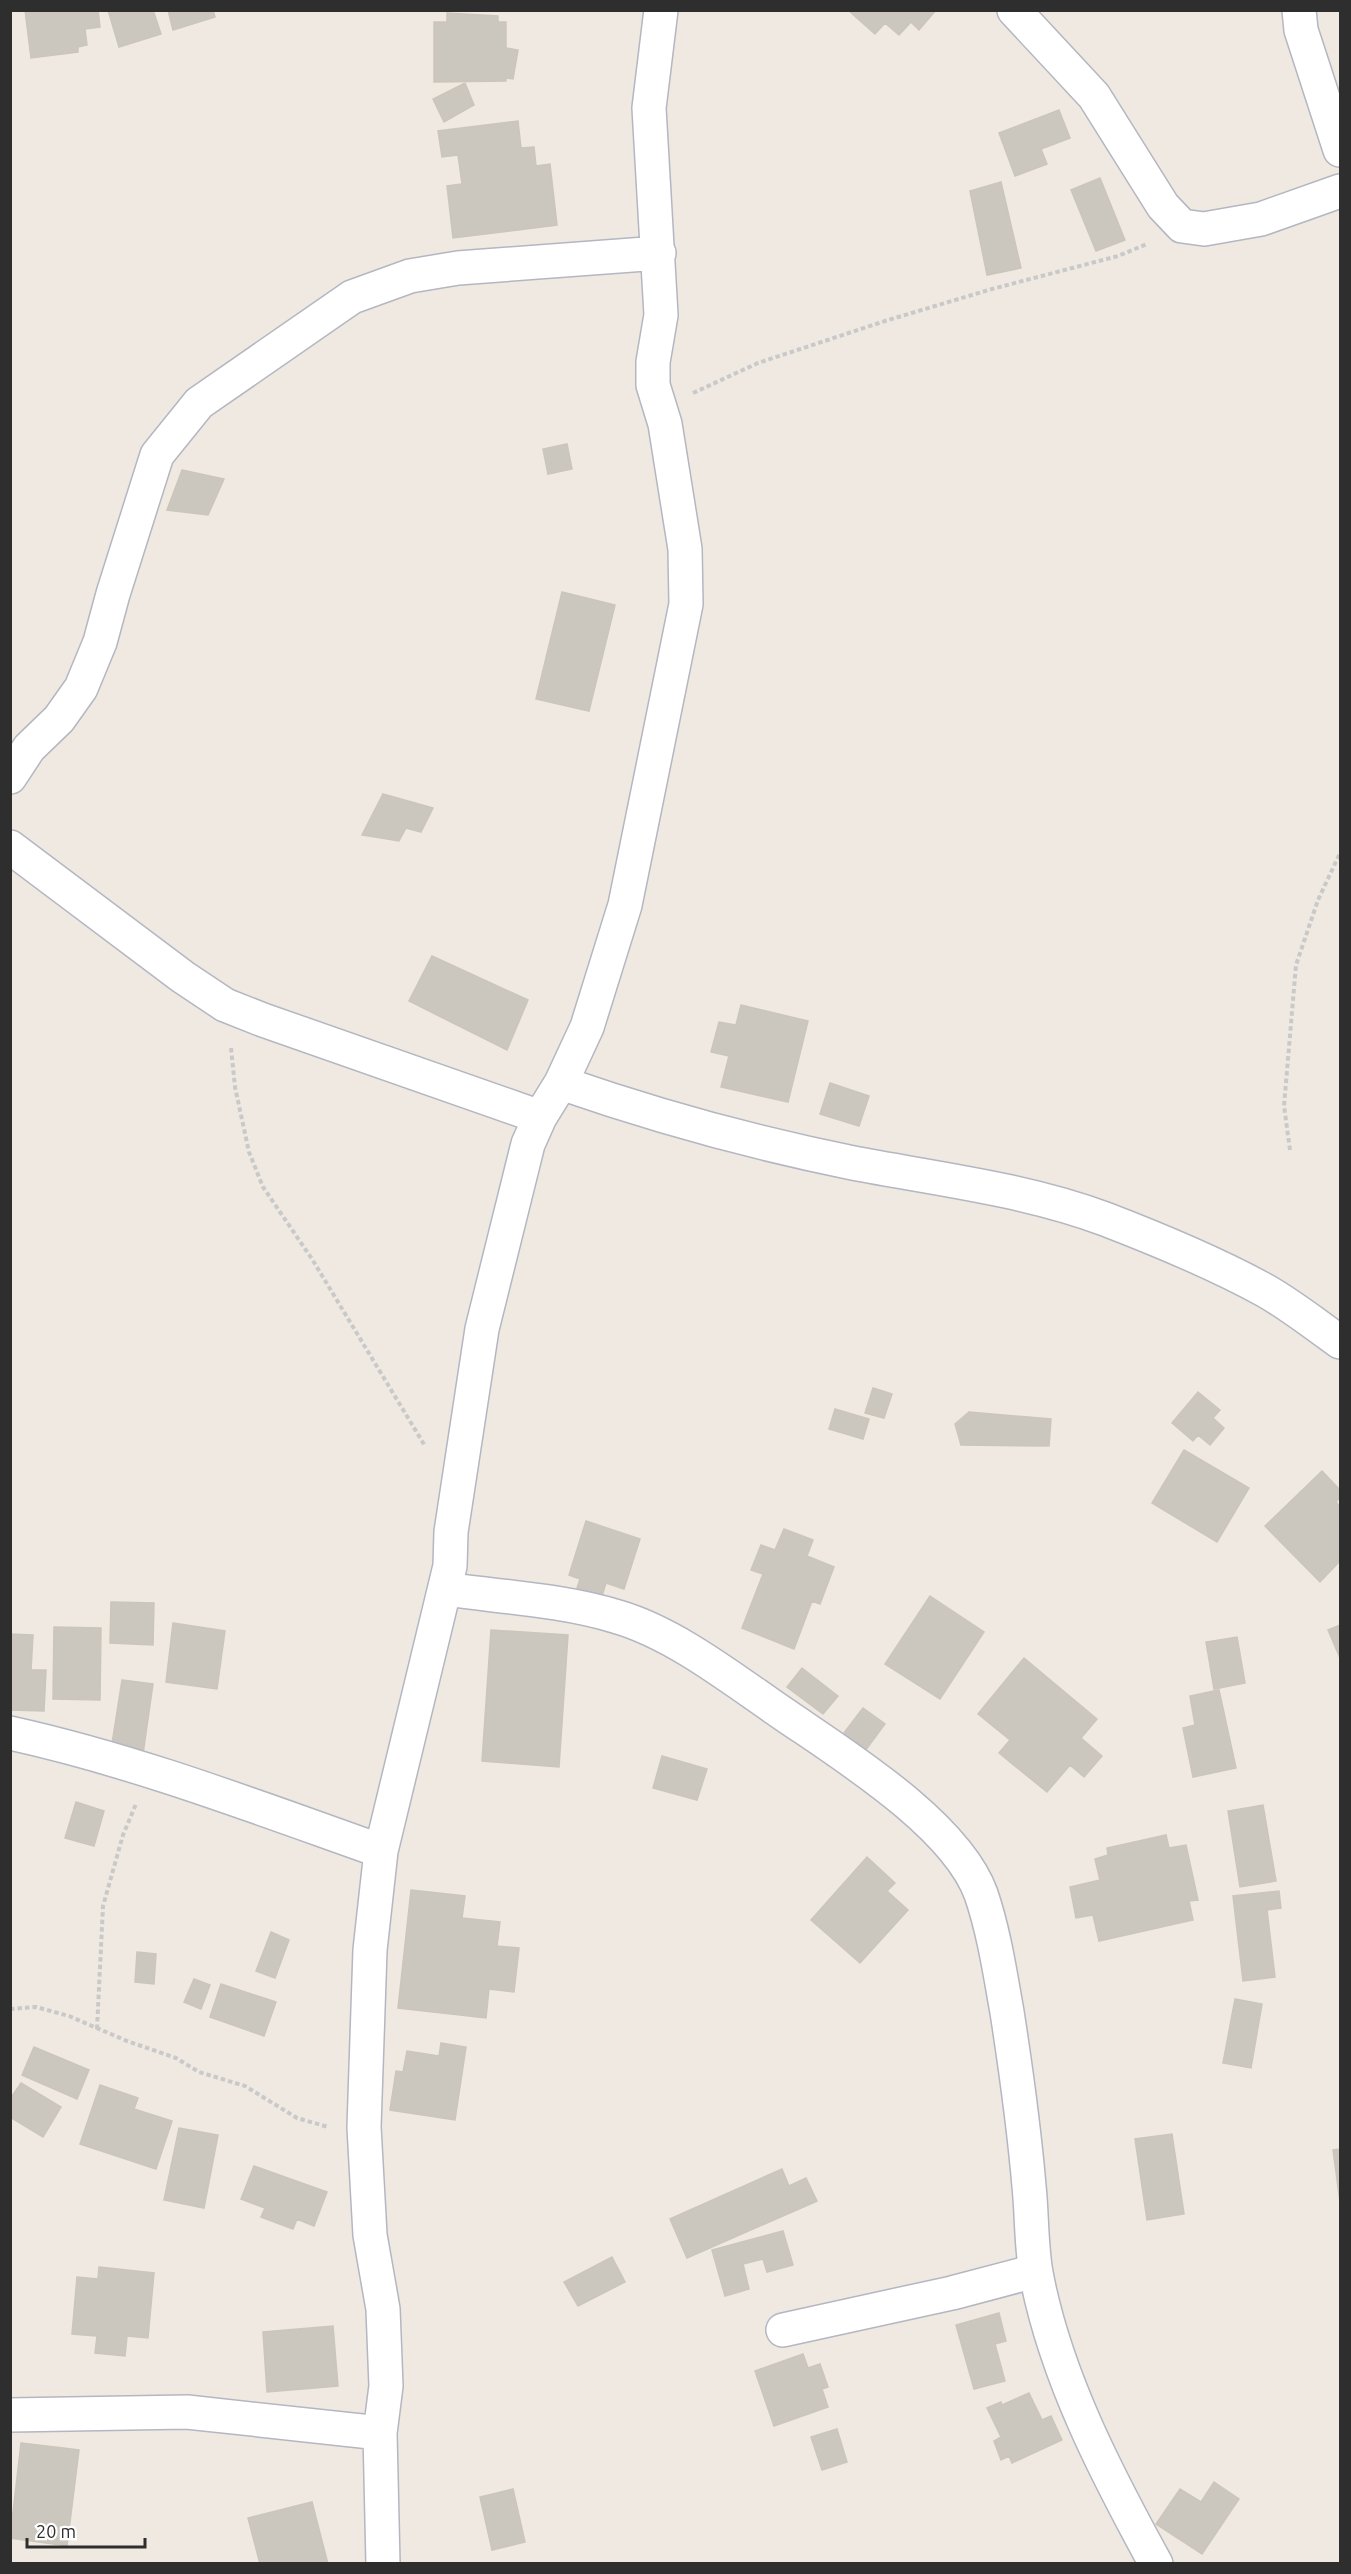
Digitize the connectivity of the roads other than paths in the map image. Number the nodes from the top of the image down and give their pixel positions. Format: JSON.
{"nodes":[{"id":1,"x":661,"y":10,"type":"edge"},
{"id":2,"x":1014,"y":10,"type":"edge"},
{"id":3,"x":1299,"y":10,"type":"edge"},
{"id":4,"x":1341,"y":150,"type":"edge"},
{"id":5,"x":1341,"y":192,"type":"edge"},
{"id":6,"x":659,"y":253,"type":"junction"},
{"id":7,"x":10,"y":777,"type":"edge"},
{"id":8,"x":10,"y":847,"type":"edge"},
{"id":9,"x":561,"y":1083,"type":"junction"},
{"id":10,"x":540,"y":1117,"type":"junction"},
{"id":11,"x":1341,"y":1342,"type":"edge"},
{"id":12,"x":445,"y":1589,"type":"junction"},
{"id":13,"x":10,"y":1733,"type":"edge"},
{"id":14,"x":381,"y":1851,"type":"junction"},
{"id":15,"x":1035,"y":2271,"type":"junction"},
{"id":16,"x":783,"y":2330,"type":"dead end"},
{"id":17,"x":10,"y":2415,"type":"edge"},
{"id":18,"x":380,"y":2433,"type":"junction"},
{"id":19,"x":383,"y":2564,"type":"edge"},
{"id":20,"x":1156,"y":2564,"type":"edge"}],
"edges":[{"from":1,"to":6,"type":"street"},
{"from":2,"to":5,"type":"street"},
{"from":3,"to":4,"type":"street"},
{"from":6,"to":7,"type":"street"},
{"from":6,"to":9,"type":"street"},
{"from":8,"to":10,"type":"street"},
{"from":9,"to":10,"type":"street"},
{"from":9,"to":11,"type":"street"},
{"from":10,"to":12,"type":"street"},
{"from":12,"to":14,"type":"street"},
{"from":12,"to":15,"type":"street"},
{"from":13,"to":14,"type":"street"},
{"from":14,"to":18,"type":"street"},
{"from":15,"to":16,"type":"street"},
{"from":15,"to":20,"type":"street"},
{"from":17,"to":18,"type":"street"},
{"from":18,"to":19,"type":"street"}]}
